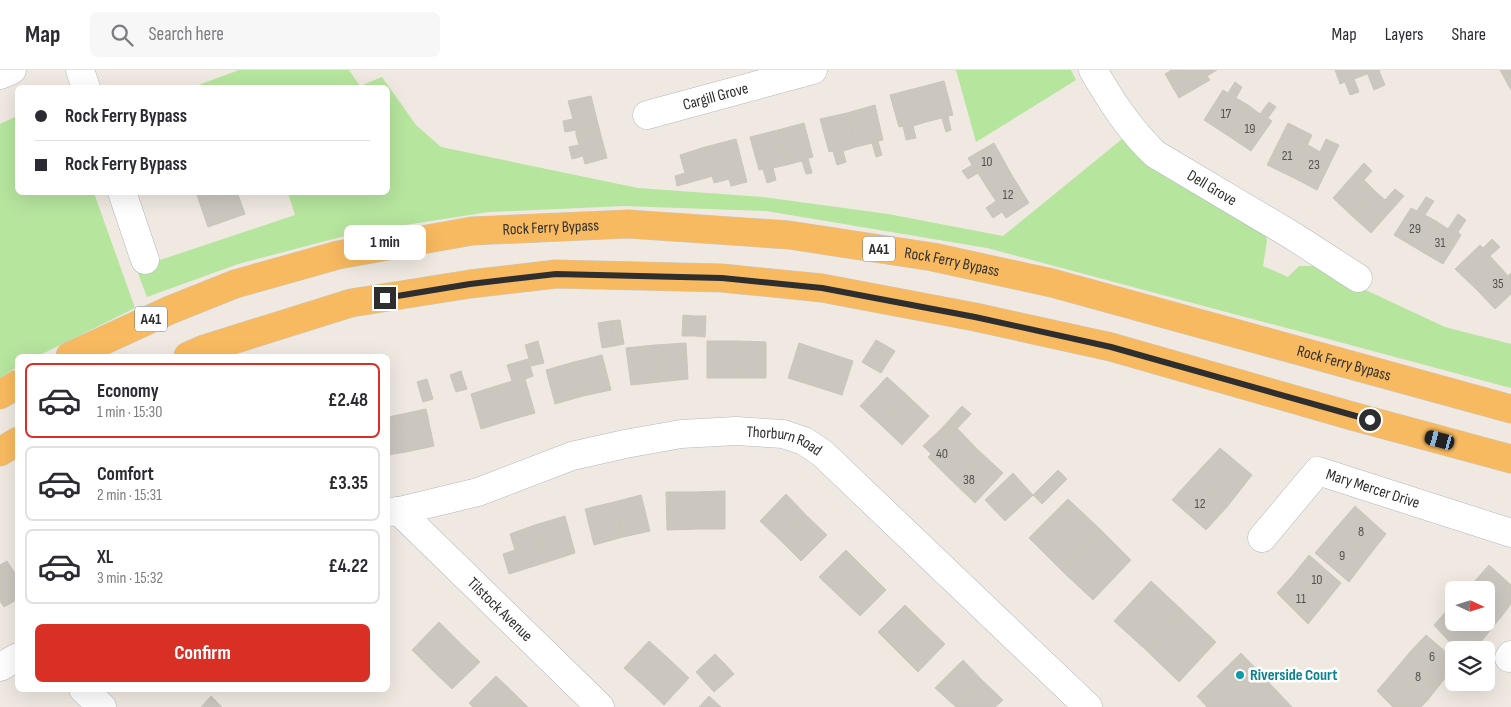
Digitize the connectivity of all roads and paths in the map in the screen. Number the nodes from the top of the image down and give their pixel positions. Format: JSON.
{"nodes":[{"id":1,"x":12,"y":70,"type":"edge"},
{"id":2,"x":80,"y":70,"type":"edge"},
{"id":3,"x":813,"y":70,"type":"edge"},
{"id":4,"x":1093,"y":70,"type":"edge"},
{"id":5,"x":0,"y":75,"type":"edge"},
{"id":6,"x":85,"y":85,"type":"edge"},
{"id":7,"x":647,"y":115,"type":"dead end"},
{"id":8,"x":123,"y":195,"type":"edge"},
{"id":9,"x":145,"y":260,"type":"dead end"},
{"id":10,"x":1358,"y":278,"type":"dead end"},
{"id":11,"x":74,"y":354,"type":"edge"},
{"id":12,"x":193,"y":354,"type":"edge"},
{"id":13,"x":15,"y":386,"type":"edge"},
{"id":14,"x":0,"y":395,"type":"edge"},
{"id":15,"x":1511,"y":409,"type":"edge"},
{"id":16,"x":15,"y":443,"type":"edge"},
{"id":17,"x":0,"y":452,"type":"edge"},
{"id":18,"x":1511,"y":459,"type":"edge"},
{"id":19,"x":393,"y":512,"type":"edge"},
{"id":20,"x":1511,"y":533,"type":"edge"},
{"id":21,"x":1262,"y":538,"type":"dead end"},
{"id":22,"x":15,"y":660,"type":"edge"},
{"id":23,"x":0,"y":667,"type":"edge"},
{"id":24,"x":86,"y":692,"type":"edge"},
{"id":25,"x":102,"y":707,"type":"edge"},
{"id":26,"x":600,"y":707,"type":"edge"},
{"id":27,"x":1088,"y":707,"type":"edge"}],
"edges":[{"from":1,"to":5,"type":"street"},
{"from":2,"to":6,"type":"street"},
{"from":3,"to":7,"type":"street","name":"Cargill Grove"},
{"from":4,"to":10,"type":"street","name":"Dell Grove"},
{"from":8,"to":9,"type":"street"},
{"from":11,"to":15,"type":"highway","name":"Rock Ferry Bypass","number":"A41"},
{"from":12,"to":18,"type":"highway"},
{"from":13,"to":14,"type":"highway"},
{"from":16,"to":17,"type":"highway"},
{"from":19,"to":26,"type":"street","name":"Tilstock Avenue"},
{"from":19,"to":27,"type":"street","name":"Thorburn Road"},
{"from":20,"to":21,"type":"street","name":"Mary Mercer Drive"},
{"from":22,"to":23,"type":"street"},
{"from":24,"to":25,"type":"street"}]}
